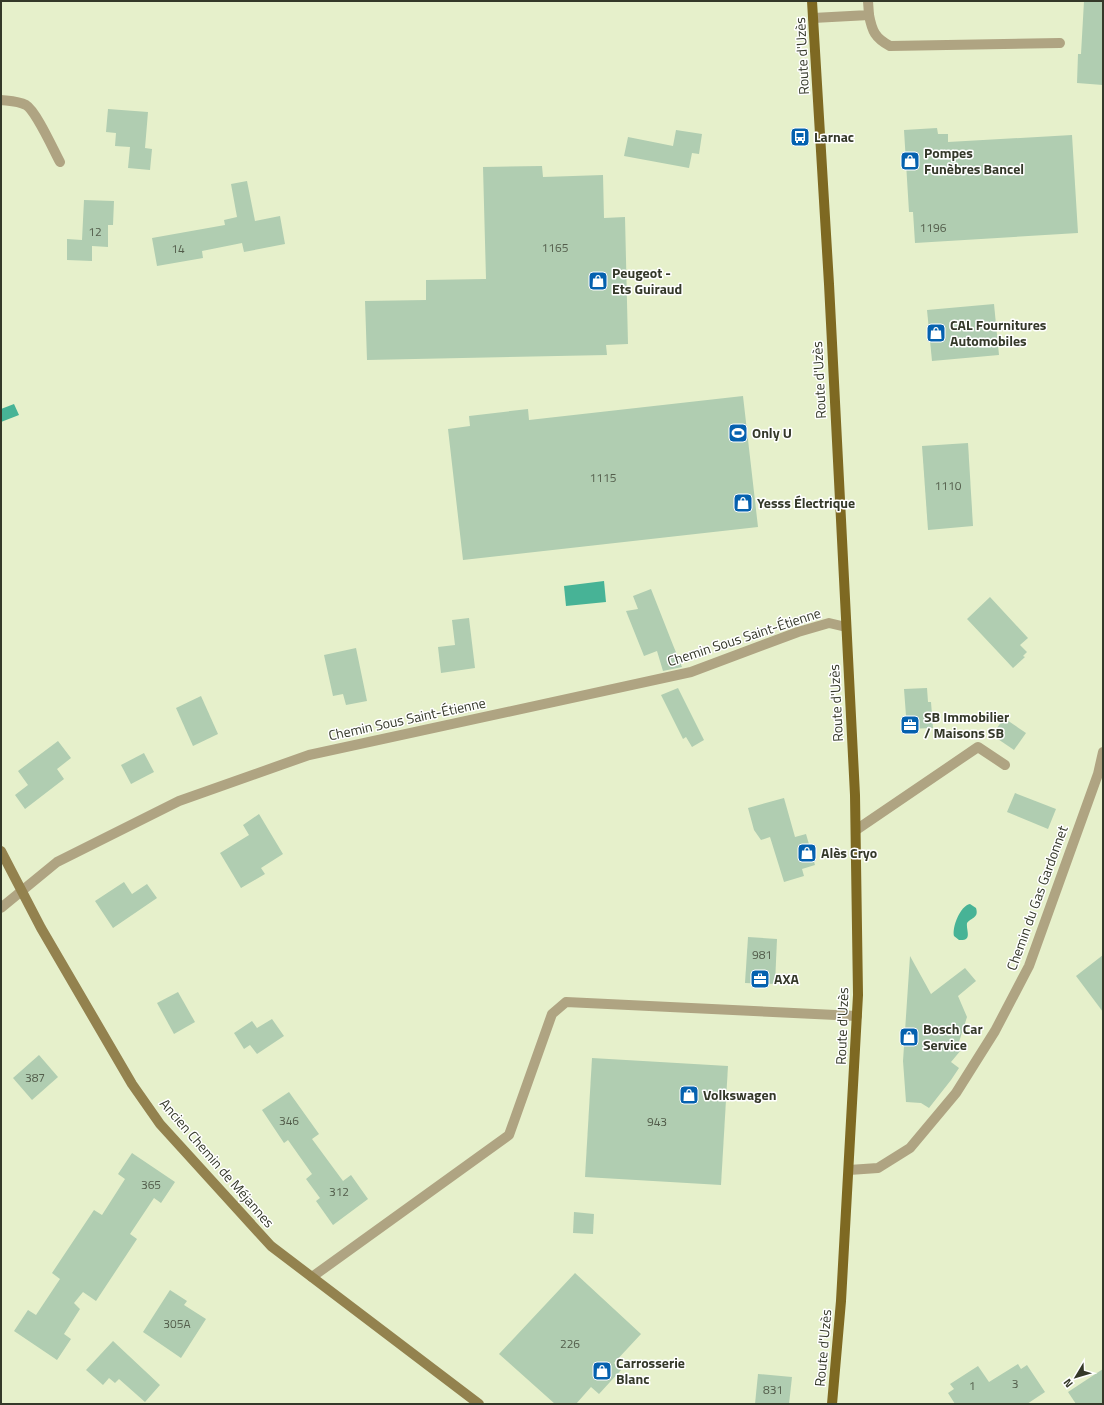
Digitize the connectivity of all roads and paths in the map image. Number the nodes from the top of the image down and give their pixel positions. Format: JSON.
{"nodes":[{"id":1,"x":812,"y":1,"type":"edge"},
{"id":2,"x":868,"y":1,"type":"edge"},
{"id":3,"x":869,"y":15,"type":"junction"},
{"id":4,"x":813,"y":18,"type":"junction"},
{"id":5,"x":1060,"y":43,"type":"dead end"},
{"id":6,"x":1,"y":100,"type":"edge"},
{"id":7,"x":60,"y":162,"type":"dead end"},
{"id":8,"x":846,"y":626,"type":"junction"},
{"id":9,"x":1103,"y":752,"type":"edge"},
{"id":10,"x":1005,"y":765,"type":"dead end"},
{"id":11,"x":856,"y":830,"type":"junction"},
{"id":12,"x":1,"y":851,"type":"edge"},
{"id":13,"x":22,"y":891,"type":"junction"},
{"id":14,"x":1,"y":908,"type":"edge"},
{"id":15,"x":857,"y":1016,"type":"junction"},
{"id":16,"x":849,"y":1170,"type":"junction"},
{"id":17,"x":312,"y":1277,"type":"junction"},
{"id":18,"x":479,"y":1404,"type":"edge"},
{"id":19,"x":832,"y":1404,"type":"edge"}],
"edges":[{"from":1,"to":4,"type":"main road","name":"Route d'Uzès"},
{"from":2,"to":3,"type":"street"},
{"from":3,"to":4,"type":"street"},
{"from":3,"to":5,"type":"street"},
{"from":4,"to":8,"type":"main road","name":"Route d'Uzès"},
{"from":6,"to":7,"type":"street"},
{"from":8,"to":11,"type":"main road","name":"Route d'Uzès"},
{"from":8,"to":13,"type":"street","name":"Chemin Sous Saint-Étienne"},
{"from":9,"to":16,"type":"street","name":"Chemin du Gas Gardonnet"},
{"from":10,"to":11,"type":"street"},
{"from":11,"to":15,"type":"main road","name":"Route d'Uzès"},
{"from":12,"to":13,"type":"street","name":"Ancien Chemin de Méjannes"},
{"from":13,"to":14,"type":"street","name":"Chemin Sous Saint-Étienne"},
{"from":13,"to":17,"type":"street","name":"Ancien Chemin de Méjannes"},
{"from":15,"to":16,"type":"main road","name":"Route d'Uzès"},
{"from":15,"to":17,"type":"street"},
{"from":16,"to":19,"type":"main road","name":"Route d'Uzès"},
{"from":17,"to":18,"type":"street","name":"Ancien Chemin de Méjannes"}]}
